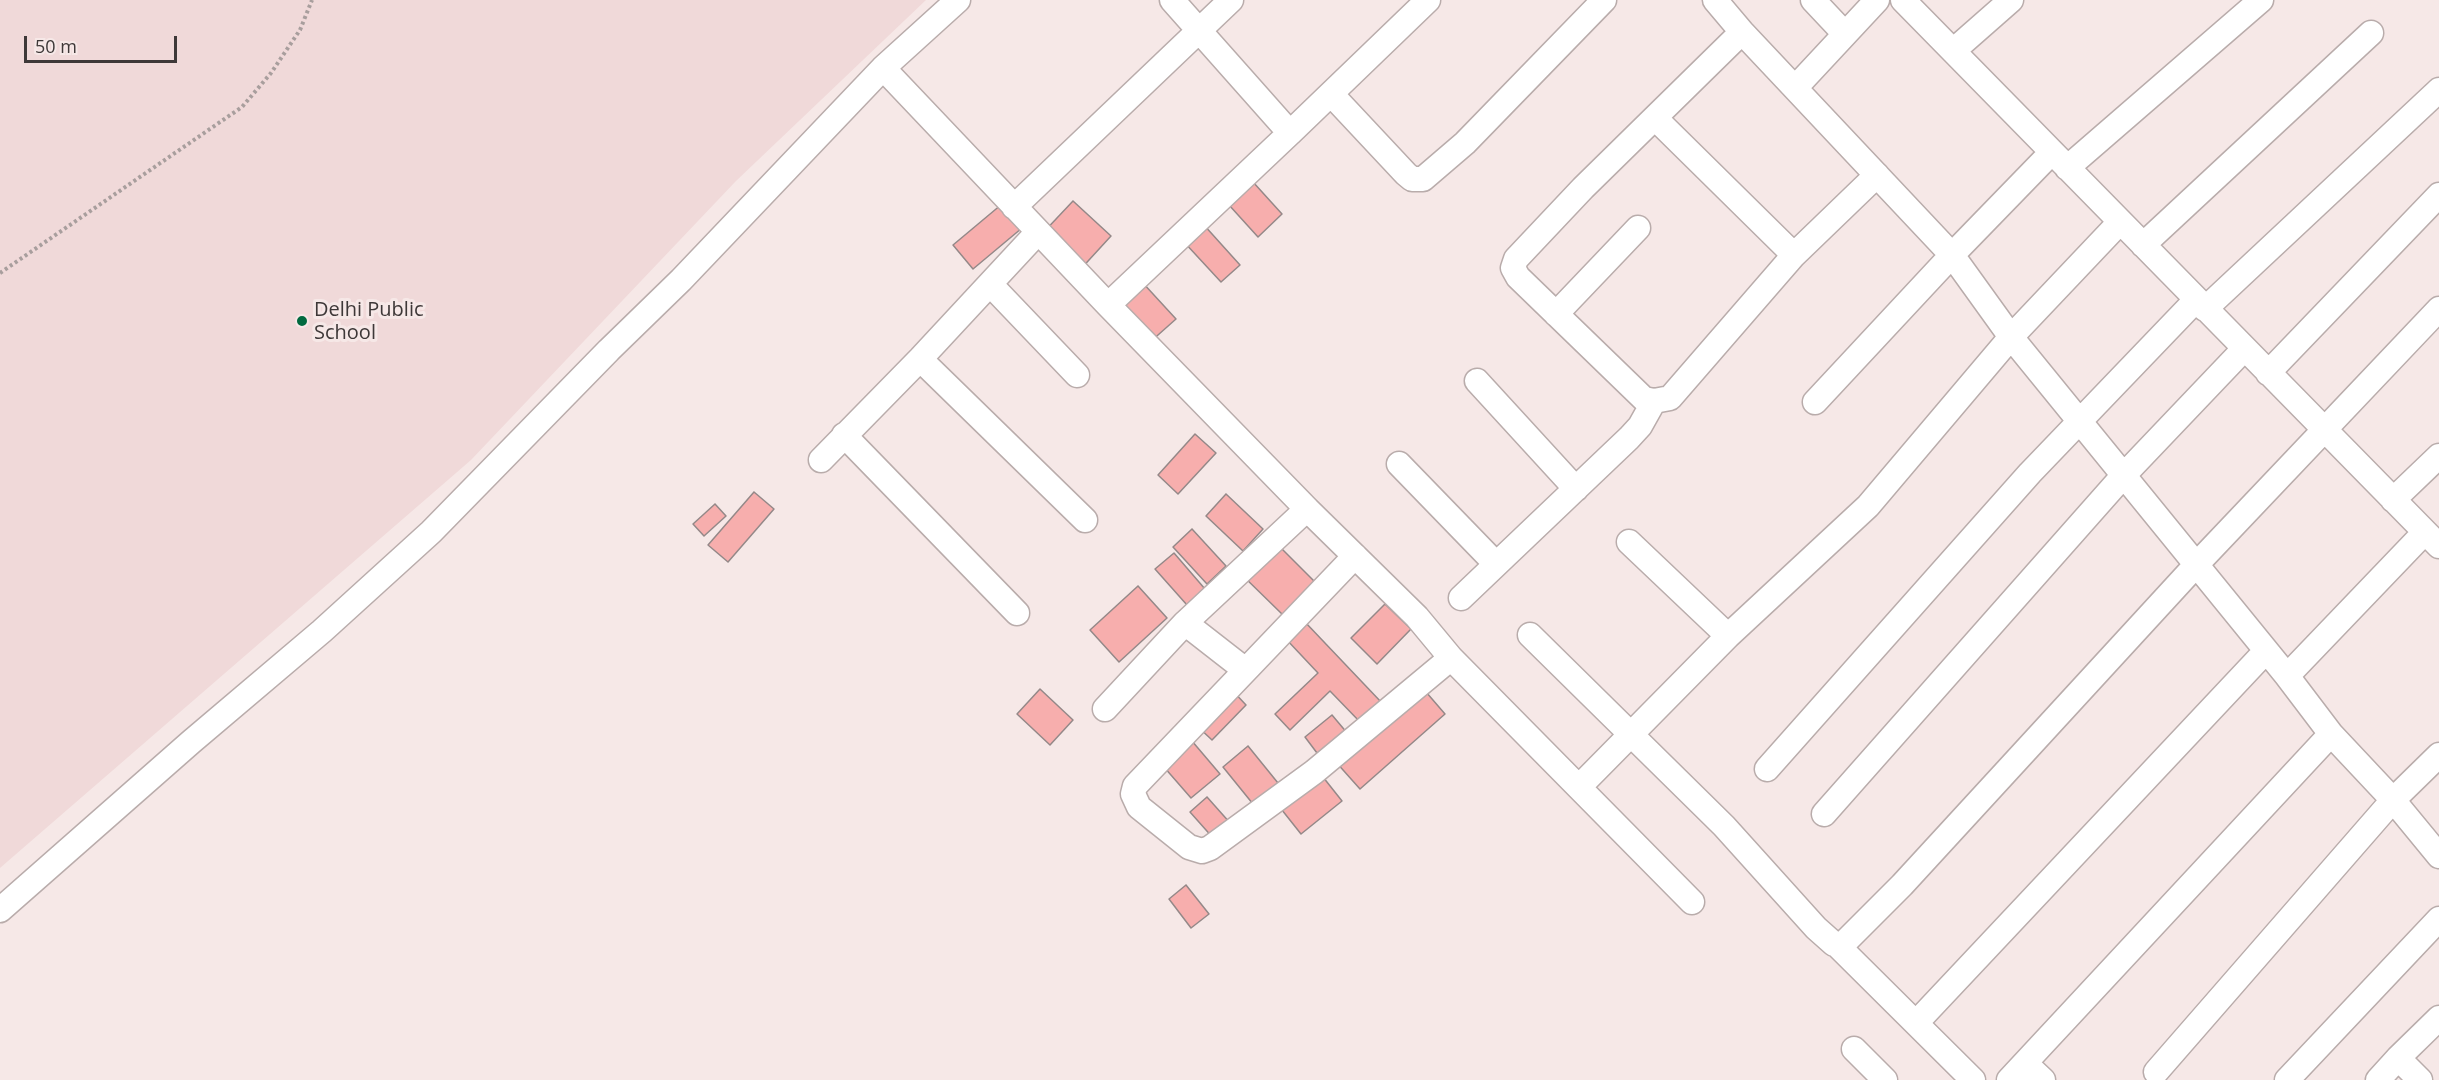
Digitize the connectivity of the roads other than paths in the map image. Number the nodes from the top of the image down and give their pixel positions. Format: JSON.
{"nodes":[{"id":1,"x":958,"y":0,"type":"edge"},
{"id":2,"x":1172,"y":0,"type":"edge"},
{"id":3,"x":1232,"y":0,"type":"edge"},
{"id":4,"x":1428,"y":0,"type":"edge"},
{"id":5,"x":1604,"y":0,"type":"edge"},
{"id":6,"x":1715,"y":0,"type":"edge"},
{"id":7,"x":1813,"y":0,"type":"edge"},
{"id":8,"x":1877,"y":0,"type":"edge"},
{"id":9,"x":1903,"y":0,"type":"edge"},
{"id":10,"x":2012,"y":0,"type":"edge"},
{"id":11,"x":2260,"y":0,"type":"edge"},
{"id":12,"x":1200,"y":30,"type":"junction"},
{"id":13,"x":1742,"y":32,"type":"junction"},
{"id":14,"x":2371,"y":33,"type":"dead end"},
{"id":15,"x":1845,"y":34,"type":"junction"},
{"id":16,"x":1953,"y":51,"type":"junction"},
{"id":17,"x":883,"y":68,"type":"junction"},
{"id":18,"x":1795,"y":88,"type":"junction"},
{"id":19,"x":2439,"y":90,"type":"edge"},
{"id":20,"x":1332,"y":95,"type":"junction"},
{"id":21,"x":1655,"y":118,"type":"junction"},
{"id":22,"x":1290,"y":133,"type":"junction"},
{"id":23,"x":2059,"y":160,"type":"junction"},
{"id":24,"x":1877,"y":175,"type":"junction"},
{"id":25,"x":2439,"y":195,"type":"edge"},
{"id":26,"x":1014,"y":207,"type":"junction"},
{"id":27,"x":2120,"y":222,"type":"junction"},
{"id":28,"x":1638,"y":228,"type":"dead end"},
{"id":29,"x":1038,"y":232,"type":"junction"},
{"id":30,"x":2143,"y":245,"type":"junction"},
{"id":31,"x":1794,"y":255,"type":"junction"},
{"id":32,"x":1952,"y":255,"type":"junction"},
{"id":33,"x":990,"y":284,"type":"junction"},
{"id":34,"x":2201,"y":304,"type":"junction"},
{"id":35,"x":1108,"y":305,"type":"junction"},
{"id":36,"x":2439,"y":309,"type":"edge"},
{"id":37,"x":1556,"y":314,"type":"junction"},
{"id":38,"x":2011,"y":337,"type":"junction"},
{"id":39,"x":2244,"y":349,"type":"junction"},
{"id":40,"x":920,"y":359,"type":"junction"},
{"id":41,"x":2268,"y":373,"type":"junction"},
{"id":42,"x":1077,"y":375,"type":"dead end"},
{"id":43,"x":1477,"y":381,"type":"dead end"},
{"id":44,"x":1654,"y":401,"type":"junction"},
{"id":45,"x":1815,"y":402,"type":"dead end"},
{"id":46,"x":2079,"y":422,"type":"junction"},
{"id":47,"x":2325,"y":431,"type":"junction"},
{"id":48,"x":844,"y":435,"type":"junction"},
{"id":49,"x":2439,"y":456,"type":"edge"},
{"id":50,"x":821,"y":460,"type":"dead end"},
{"id":51,"x":1399,"y":464,"type":"dead end"},
{"id":52,"x":2123,"y":476,"type":"junction"},
{"id":53,"x":1576,"y":489,"type":"junction"},
{"id":54,"x":2394,"y":500,"type":"junction"},
{"id":55,"x":1307,"y":509,"type":"junction"},
{"id":56,"x":1085,"y":520,"type":"dead end"},
{"id":57,"x":2432,"y":539,"type":"edge"},
{"id":58,"x":1629,"y":542,"type":"dead end"},
{"id":59,"x":1355,"y":556,"type":"junction"},
{"id":60,"x":1496,"y":564,"type":"junction"},
{"id":61,"x":2196,"y":565,"type":"junction"},
{"id":62,"x":1461,"y":598,"type":"dead end"},
{"id":63,"x":1017,"y":613,"type":"dead end"},
{"id":64,"x":1185,"y":623,"type":"junction"},
{"id":65,"x":1530,"y":635,"type":"dead end"},
{"id":66,"x":1728,"y":636,"type":"junction"},
{"id":67,"x":2266,"y":651,"type":"junction"},
{"id":68,"x":1451,"y":658,"type":"junction"},
{"id":69,"x":1244,"y":669,"type":"junction"},
{"id":70,"x":2287,"y":676,"type":"junction"},
{"id":71,"x":1105,"y":710,"type":"dead end"},
{"id":72,"x":1630,"y":734,"type":"junction"},
{"id":73,"x":2331,"y":734,"type":"junction"},
{"id":74,"x":2439,"y":755,"type":"edge"},
{"id":75,"x":1767,"y":769,"type":"dead end"},
{"id":76,"x":1579,"y":787,"type":"junction"},
{"id":77,"x":2393,"y":800,"type":"junction"},
{"id":78,"x":1824,"y":814,"type":"dead end"},
{"id":79,"x":2439,"y":856,"type":"edge"},
{"id":80,"x":1692,"y":902,"type":"dead end"},
{"id":81,"x":0,"y":910,"type":"edge"},
{"id":82,"x":2439,"y":919,"type":"edge"},
{"id":83,"x":1838,"y":945,"type":"junction"},
{"id":84,"x":2439,"y":1018,"type":"edge"},
{"id":85,"x":1916,"y":1023,"type":"junction"},
{"id":86,"x":1854,"y":1049,"type":"dead end"},
{"id":87,"x":2398,"y":1058,"type":"junction"},
{"id":88,"x":2017,"y":1071,"type":"edge"},
{"id":89,"x":2156,"y":1072,"type":"dead end"},
{"id":90,"x":2290,"y":1079,"type":"edge"},
{"id":91,"x":1885,"y":1080,"type":"edge"},
{"id":92,"x":1972,"y":1080,"type":"edge"},
{"id":93,"x":2043,"y":1080,"type":"edge"},
{"id":94,"x":2378,"y":1080,"type":"edge"},
{"id":95,"x":2420,"y":1080,"type":"edge"}],
"edges":[{"from":1,"to":17,"type":"street"},
{"from":2,"to":12,"type":"street"},
{"from":3,"to":12,"type":"street"},
{"from":4,"to":20,"type":"street"},
{"from":5,"to":20,"type":"street"},
{"from":6,"to":13,"type":"street"},
{"from":7,"to":15,"type":"street"},
{"from":8,"to":15,"type":"street"},
{"from":9,"to":16,"type":"street"},
{"from":10,"to":16,"type":"street"},
{"from":11,"to":23,"type":"street"},
{"from":12,"to":22,"type":"street"},
{"from":12,"to":26,"type":"street"},
{"from":13,"to":18,"type":"street"},
{"from":13,"to":21,"type":"street"},
{"from":14,"to":30,"type":"street"},
{"from":15,"to":18,"type":"street"},
{"from":16,"to":23,"type":"street"},
{"from":17,"to":26,"type":"street"},
{"from":17,"to":81,"type":"street"},
{"from":18,"to":24,"type":"street"},
{"from":19,"to":34,"type":"street"},
{"from":20,"to":22,"type":"street"},
{"from":21,"to":31,"type":"street"},
{"from":21,"to":37,"type":"street"},
{"from":22,"to":35,"type":"street"},
{"from":23,"to":27,"type":"street"},
{"from":23,"to":32,"type":"street"},
{"from":24,"to":31,"type":"street"},
{"from":24,"to":32,"type":"street"},
{"from":25,"to":41,"type":"street"},
{"from":26,"to":29,"type":"street"},
{"from":27,"to":30,"type":"street"},
{"from":27,"to":38,"type":"street"},
{"from":28,"to":37,"type":"street"},
{"from":29,"to":33,"type":"street"},
{"from":29,"to":35,"type":"street"},
{"from":30,"to":34,"type":"street"},
{"from":31,"to":44,"type":"street"},
{"from":32,"to":38,"type":"street"},
{"from":32,"to":45,"type":"street"},
{"from":33,"to":40,"type":"street"},
{"from":33,"to":42,"type":"street"},
{"from":34,"to":39,"type":"street"},
{"from":34,"to":46,"type":"street"},
{"from":35,"to":55,"type":"street"},
{"from":36,"to":47,"type":"street"},
{"from":37,"to":44,"type":"street"},
{"from":38,"to":46,"type":"street"},
{"from":38,"to":66,"type":"street"},
{"from":39,"to":41,"type":"street"},
{"from":39,"to":52,"type":"street"},
{"from":40,"to":48,"type":"street"},
{"from":40,"to":56,"type":"street"},
{"from":41,"to":47,"type":"street"},
{"from":43,"to":53,"type":"street"},
{"from":44,"to":53,"type":"street"},
{"from":46,"to":52,"type":"street"},
{"from":46,"to":75,"type":"street"},
{"from":47,"to":54,"type":"street"},
{"from":47,"to":61,"type":"street"},
{"from":48,"to":50,"type":"street"},
{"from":48,"to":63,"type":"street"},
{"from":49,"to":54,"type":"street"},
{"from":51,"to":60,"type":"street"},
{"from":52,"to":61,"type":"street"},
{"from":52,"to":78,"type":"street"},
{"from":53,"to":60,"type":"street"},
{"from":54,"to":57,"type":"street"},
{"from":55,"to":59,"type":"street"},
{"from":55,"to":64,"type":"street"},
{"from":57,"to":70,"type":"street"},
{"from":58,"to":66,"type":"street"},
{"from":59,"to":68,"type":"street"},
{"from":59,"to":69,"type":"street"},
{"from":60,"to":62,"type":"street"},
{"from":61,"to":67,"type":"street"},
{"from":61,"to":83,"type":"street"},
{"from":64,"to":69,"type":"street"},
{"from":64,"to":71,"type":"street"},
{"from":65,"to":72,"type":"street"},
{"from":66,"to":72,"type":"street"},
{"from":67,"to":70,"type":"street"},
{"from":67,"to":85,"type":"street"},
{"from":68,"to":69,"type":"street"},
{"from":68,"to":76,"type":"street"},
{"from":70,"to":73,"type":"street"},
{"from":72,"to":76,"type":"street"},
{"from":72,"to":83,"type":"street"},
{"from":73,"to":77,"type":"street"},
{"from":73,"to":88,"type":"street"},
{"from":74,"to":77,"type":"street"},
{"from":76,"to":80,"type":"street"},
{"from":77,"to":79,"type":"street"},
{"from":77,"to":89,"type":"street"},
{"from":82,"to":90,"type":"street"},
{"from":83,"to":85,"type":"street"},
{"from":84,"to":87,"type":"street"},
{"from":85,"to":92,"type":"street"},
{"from":86,"to":91,"type":"street"},
{"from":87,"to":94,"type":"street"},
{"from":87,"to":95,"type":"street"},
{"from":88,"to":93,"type":"street"}]}
